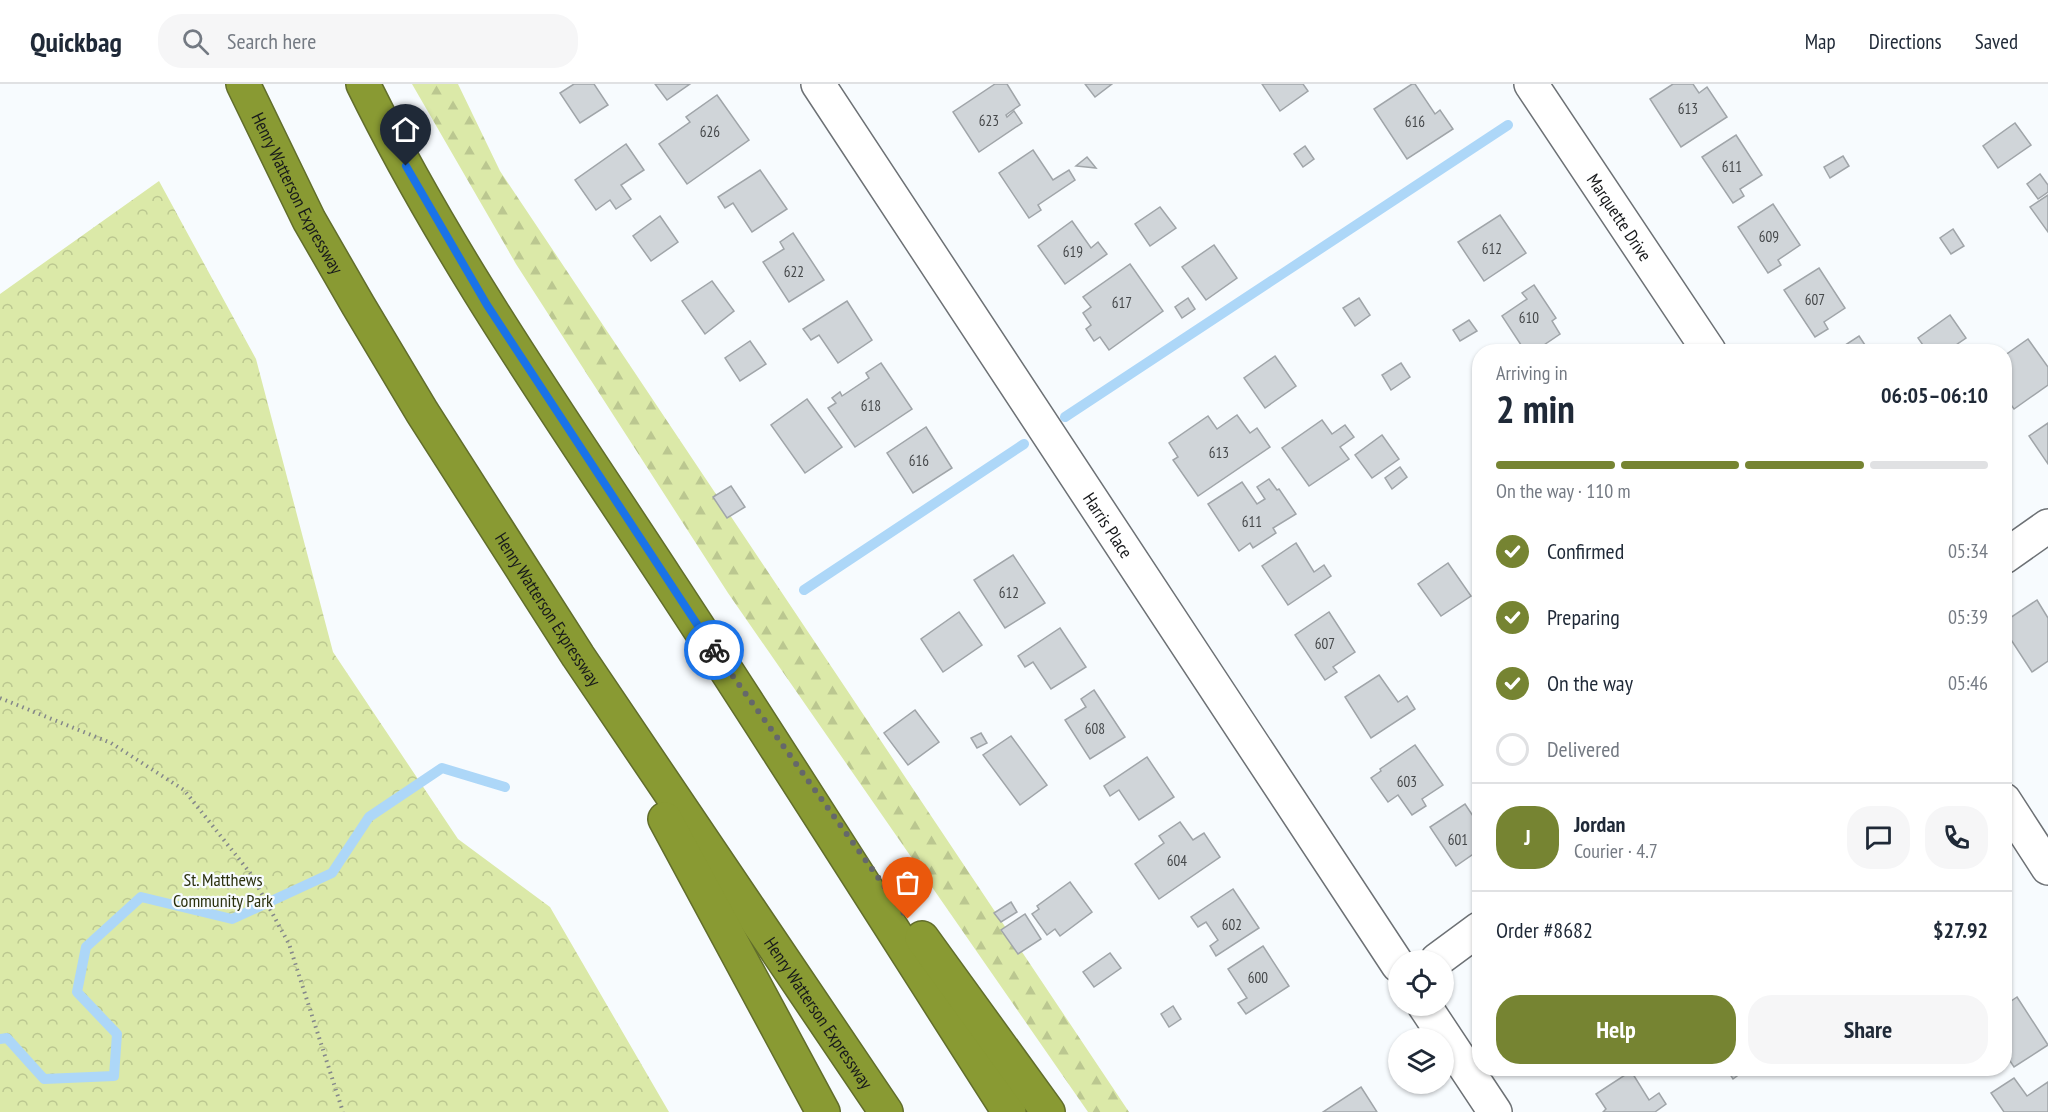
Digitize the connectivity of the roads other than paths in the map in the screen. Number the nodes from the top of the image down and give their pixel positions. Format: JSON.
{"nodes":[{"id":1,"x":243,"y":84,"type":"edge"},
{"id":2,"x":363,"y":84,"type":"edge"},
{"id":3,"x":818,"y":84,"type":"edge"},
{"id":4,"x":1531,"y":84,"type":"edge"},
{"id":5,"x":1704,"y":344,"type":"edge"},
{"id":6,"x":2048,"y":526,"type":"edge"},
{"id":7,"x":2012,"y":551,"type":"edge"},
{"id":8,"x":714,"y":650,"type":"junction"},
{"id":9,"x":578,"y":656,"type":"junction"},
{"id":10,"x":2012,"y":812,"type":"edge"},
{"id":11,"x":2048,"y":867,"type":"edge"},
{"id":12,"x":1472,"y":934,"type":"edge"},
{"id":13,"x":1451,"y":950,"type":"edge"},
{"id":14,"x":1388,"y":951,"type":"edge"},
{"id":15,"x":1431,"y":1016,"type":"edge"},
{"id":16,"x":823,"y":1112,"type":"edge"},
{"id":17,"x":886,"y":1112,"type":"edge"},
{"id":18,"x":1009,"y":1112,"type":"edge"},
{"id":19,"x":1048,"y":1112,"type":"edge"},
{"id":20,"x":1495,"y":1112,"type":"edge"}],
"edges":[{"from":1,"to":9,"type":"highway","name":"Henry Watterson Expressway"},
{"from":2,"to":8,"type":"highway"},
{"from":3,"to":14,"type":"street","name":"Harris Place"},
{"from":4,"to":5,"type":"street","name":"Marquette Drive"},
{"from":6,"to":7,"type":"street"},
{"from":8,"to":18,"type":"highway"},
{"from":8,"to":19,"type":"highway"},
{"from":9,"to":16,"type":"highway"},
{"from":9,"to":17,"type":"highway","name":"Henry Watterson Expressway"},
{"from":10,"to":11,"type":"street"},
{"from":12,"to":13,"type":"street"},
{"from":15,"to":20,"type":"street"}]}
